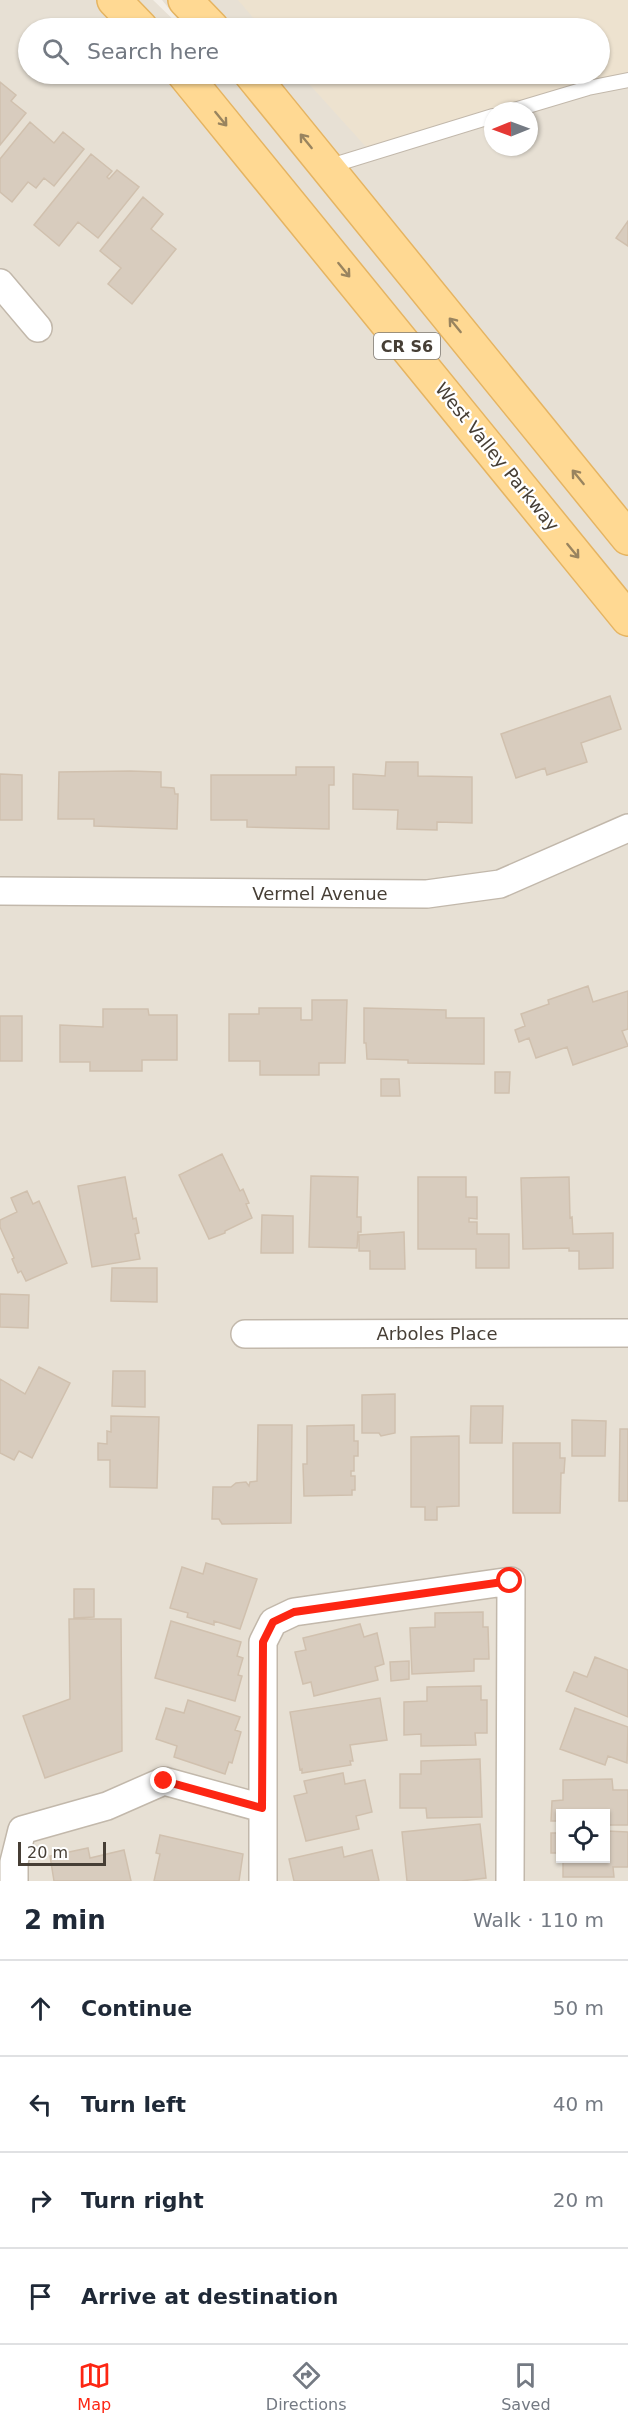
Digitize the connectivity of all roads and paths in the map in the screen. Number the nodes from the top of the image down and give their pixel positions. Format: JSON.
{"nodes":[{"id":1,"x":114,"y":0,"type":"edge"},
{"id":2,"x":185,"y":0,"type":"edge"},
{"id":3,"x":131,"y":18,"type":"edge"},
{"id":4,"x":202,"y":18,"type":"edge"},
{"id":5,"x":628,"y":80,"type":"edge"},
{"id":6,"x":192,"y":84,"type":"edge"},
{"id":7,"x":259,"y":84,"type":"edge"},
{"id":8,"x":608,"y":84,"type":"edge"},
{"id":9,"x":610,"y":84,"type":"edge"},
{"id":10,"x":538,"y":103,"type":"edge"},
{"id":11,"x":484,"y":119,"type":"edge"},
{"id":12,"x":327,"y":167,"type":"junction"},
{"id":13,"x":0,"y":283,"type":"edge"},
{"id":14,"x":38,"y":328,"type":"dead end"},
{"id":15,"x":628,"y":538,"type":"edge"},
{"id":16,"x":628,"y":619,"type":"edge"},
{"id":17,"x":628,"y":828,"type":"edge"},
{"id":18,"x":0,"y":891,"type":"edge"},
{"id":19,"x":628,"y":1333,"type":"edge"},
{"id":20,"x":245,"y":1334,"type":"dead end"},
{"id":21,"x":262,"y":1808,"type":"junction"},
{"id":22,"x":14,"y":1881,"type":"edge"},
{"id":23,"x":263,"y":1881,"type":"edge"},
{"id":24,"x":510,"y":1881,"type":"edge"}],
"edges":[{"from":1,"to":3,"type":"main road"},
{"from":2,"to":4,"type":"main road"},
{"from":5,"to":9,"type":"lane"},
{"from":6,"to":16,"type":"main road","name":"West Valley Parkway","number":"CR S6","one_way":true},
{"from":12,"to":7,"type":"main road","number":"CR S6","one_way":true},
{"from":8,"to":10,"type":"lane"},
{"from":11,"to":12,"type":"lane"},
{"from":15,"to":12,"type":"main road","number":"CR S6","one_way":true},
{"from":13,"to":14,"type":"street"},
{"from":17,"to":18,"type":"street","name":"Vermel Avenue"},
{"from":19,"to":20,"type":"street","name":"Arboles Place"},
{"from":21,"to":22,"type":"street"},
{"from":21,"to":23,"type":"street"},
{"from":21,"to":24,"type":"street"}]}
